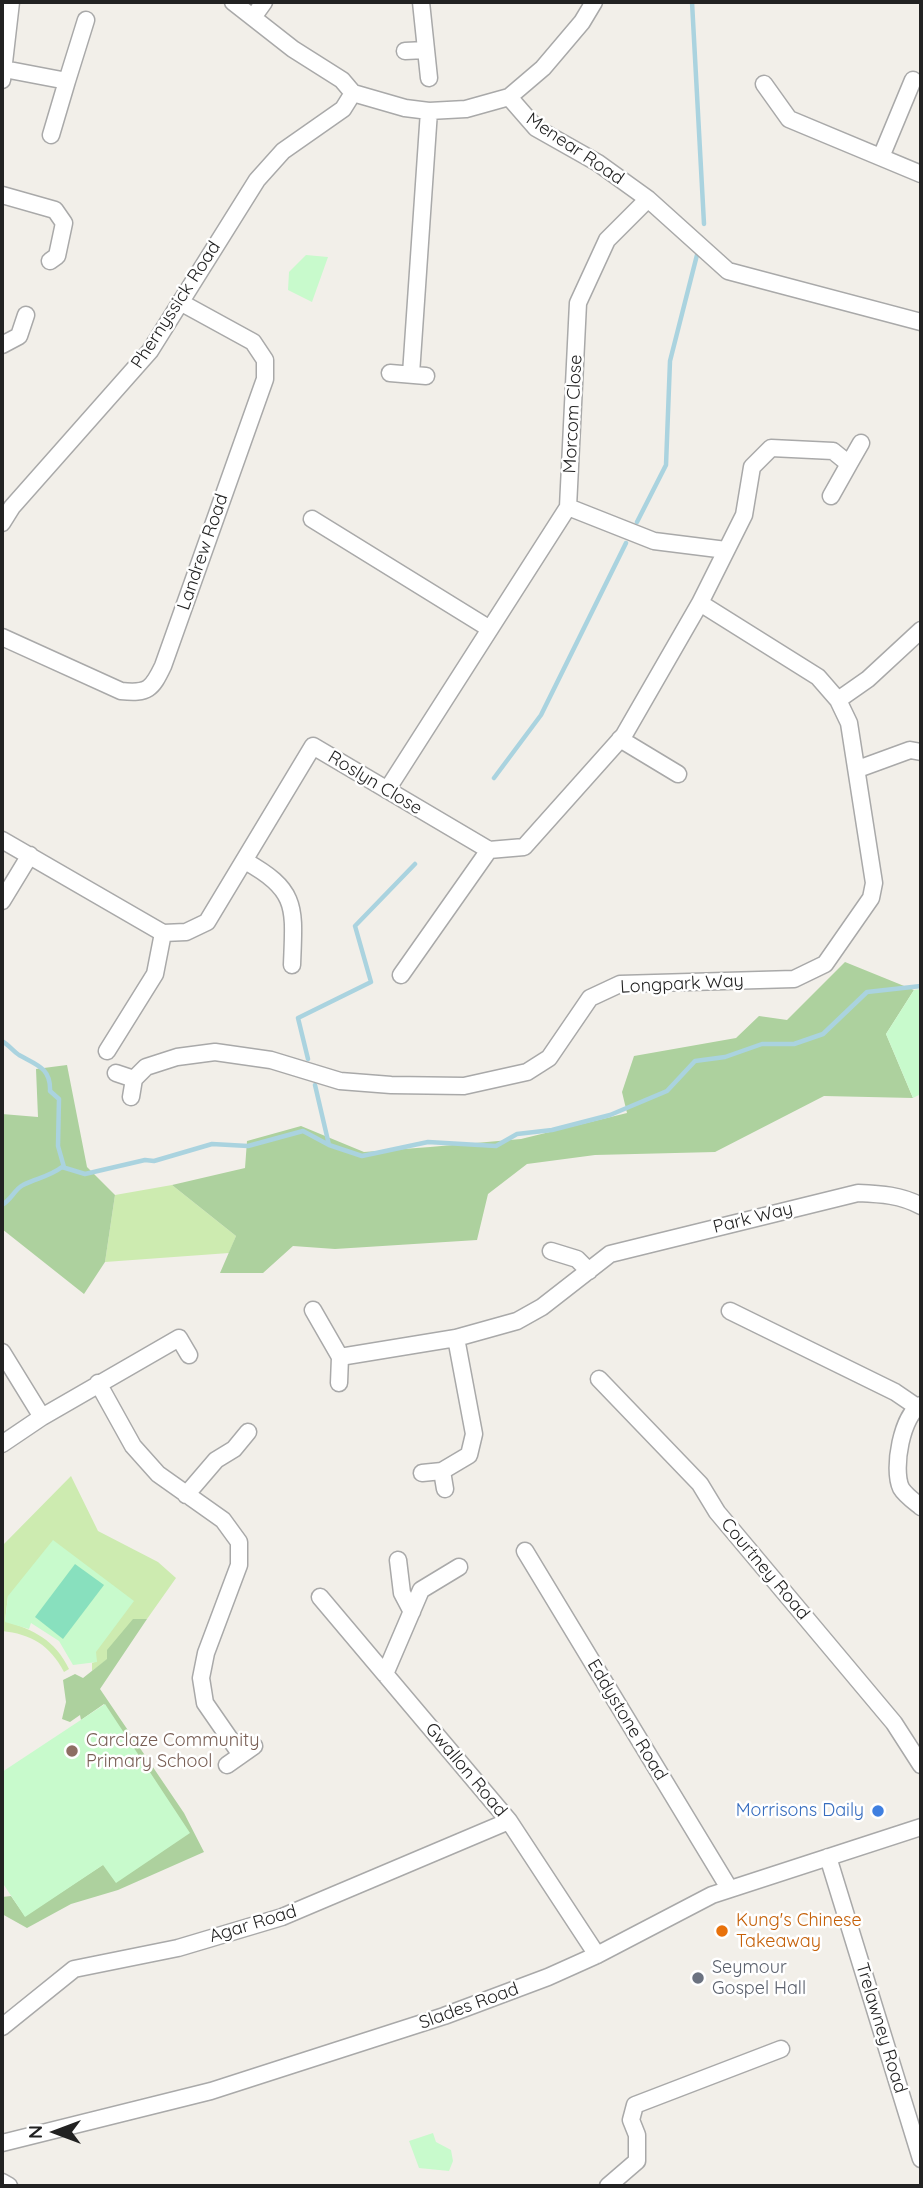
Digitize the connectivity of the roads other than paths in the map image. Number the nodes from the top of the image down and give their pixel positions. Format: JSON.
{"nodes":[{"id":1,"x":11,"y":2,"type":"edge"},
{"id":2,"x":233,"y":2,"type":"edge"},
{"id":3,"x":264,"y":2,"type":"edge"},
{"id":4,"x":421,"y":2,"type":"edge"},
{"id":5,"x":594,"y":2,"type":"edge"},
{"id":6,"x":254,"y":16,"type":"junction"},
{"id":7,"x":86,"y":20,"type":"dead end"},
{"id":8,"x":426,"y":50,"type":"junction"},
{"id":9,"x":405,"y":51,"type":"dead end"},
{"id":10,"x":3,"y":74,"type":"edge"},
{"id":11,"x":429,"y":78,"type":"dead end"},
{"id":12,"x":914,"y":80,"type":"dead end"},
{"id":13,"x":68,"y":81,"type":"junction"},
{"id":14,"x":765,"y":83,"type":"dead end"},
{"id":15,"x":353,"y":93,"type":"junction"},
{"id":16,"x":509,"y":97,"type":"junction"},
{"id":17,"x":429,"y":111,"type":"junction"},
{"id":18,"x":51,"y":135,"type":"dead end"},
{"id":19,"x":881,"y":157,"type":"junction"},
{"id":20,"x":921,"y":174,"type":"edge"},
{"id":21,"x":2,"y":195,"type":"edge"},
{"id":22,"x":648,"y":199,"type":"junction"},
{"id":23,"x":50,"y":261,"type":"dead end"},
{"id":24,"x":180,"y":302,"type":"junction"},
{"id":25,"x":26,"y":315,"type":"dead end"},
{"id":26,"x":921,"y":322,"type":"edge"},
{"id":27,"x":2,"y":345,"type":"edge"},
{"id":28,"x":390,"y":373,"type":"dead end"},
{"id":29,"x":862,"y":443,"type":"dead end"},
{"id":30,"x":849,"y":464,"type":"junction"},
{"id":31,"x":831,"y":496,"type":"dead end"},
{"id":32,"x":7,"y":504,"type":"edge"},
{"id":33,"x":568,"y":507,"type":"junction"},
{"id":34,"x":312,"y":519,"type":"dead end"},
{"id":35,"x":2,"y":523,"type":"edge"},
{"id":36,"x":726,"y":550,"type":"junction"},
{"id":37,"x":700,"y":603,"type":"junction"},
{"id":38,"x":490,"y":629,"type":"junction"},
{"id":39,"x":921,"y":630,"type":"edge"},
{"id":40,"x":2,"y":637,"type":"edge"},
{"id":41,"x":838,"y":700,"type":"junction"},
{"id":42,"x":620,"y":739,"type":"junction"},
{"id":43,"x":921,"y":752,"type":"edge"},
{"id":44,"x":858,"y":769,"type":"junction"},
{"id":45,"x":678,"y":774,"type":"dead end"},
{"id":46,"x":387,"y":790,"type":"junction"},
{"id":47,"x":2,"y":840,"type":"edge"},
{"id":48,"x":489,"y":850,"type":"junction"},
{"id":49,"x":30,"y":855,"type":"junction"},
{"id":50,"x":245,"y":861,"type":"junction"},
{"id":51,"x":2,"y":901,"type":"edge"},
{"id":52,"x":163,"y":933,"type":"junction"},
{"id":53,"x":275,"y":944,"type":"dead end"},
{"id":54,"x":293,"y":944,"type":"junction"},
{"id":55,"x":292,"y":965,"type":"dead end"},
{"id":56,"x":401,"y":975,"type":"dead end"},
{"id":57,"x":107,"y":1051,"type":"dead end"},
{"id":58,"x":116,"y":1073,"type":"dead end"},
{"id":59,"x":134,"y":1079,"type":"junction"},
{"id":60,"x":131,"y":1097,"type":"dead end"},
{"id":61,"x":921,"y":1206,"type":"edge"},
{"id":62,"x":551,"y":1251,"type":"dead end"},
{"id":63,"x":589,"y":1271,"type":"junction"},
{"id":64,"x":313,"y":1310,"type":"dead end"},
{"id":65,"x":730,"y":1311,"type":"dead end"},
{"id":66,"x":456,"y":1338,"type":"junction"},
{"id":67,"x":2,"y":1352,"type":"edge"},
{"id":68,"x":189,"y":1355,"type":"dead end"},
{"id":69,"x":340,"y":1357,"type":"junction"},
{"id":70,"x":599,"y":1379,"type":"dead end"},
{"id":71,"x":98,"y":1383,"type":"junction"},
{"id":72,"x":340,"y":1383,"type":"dead end"},
{"id":73,"x":919,"y":1406,"type":"edge"},
{"id":74,"x":42,"y":1417,"type":"junction"},
{"id":75,"x":248,"y":1432,"type":"dead end"},
{"id":76,"x":2,"y":1444,"type":"edge"},
{"id":77,"x":442,"y":1471,"type":"junction"},
{"id":78,"x":422,"y":1473,"type":"dead end"},
{"id":79,"x":445,"y":1489,"type":"dead end"},
{"id":80,"x":186,"y":1495,"type":"junction"},
{"id":81,"x":921,"y":1507,"type":"edge"},
{"id":82,"x":525,"y":1551,"type":"dead end"},
{"id":83,"x":398,"y":1560,"type":"dead end"},
{"id":84,"x":458,"y":1567,"type":"dead end"},
{"id":85,"x":320,"y":1597,"type":"dead end"},
{"id":86,"x":412,"y":1612,"type":"junction"},
{"id":87,"x":385,"y":1674,"type":"junction"},
{"id":88,"x":241,"y":1756,"type":"dead end"},
{"id":89,"x":921,"y":1765,"type":"edge"},
{"id":90,"x":509,"y":1821,"type":"junction"},
{"id":91,"x":921,"y":1827,"type":"edge"},
{"id":92,"x":828,"y":1857,"type":"junction"},
{"id":93,"x":729,"y":1888,"type":"junction"},
{"id":94,"x":597,"y":1955,"type":"junction"},
{"id":95,"x":2,"y":2027,"type":"edge"},
{"id":96,"x":780,"y":2049,"type":"dead end"},
{"id":97,"x":2,"y":2143,"type":"edge"},
{"id":98,"x":921,"y":2159,"type":"edge"},
{"id":99,"x":2,"y":2182,"type":"edge"},
{"id":100,"x":9,"y":2186,"type":"edge"},
{"id":101,"x":608,"y":2186,"type":"edge"}],
"edges":[{"from":1,"to":10,"type":"street"},
{"from":2,"to":6,"type":"street"},
{"from":3,"to":6,"type":"street"},
{"from":4,"to":8,"type":"street"},
{"from":5,"to":16,"type":"street"},
{"from":6,"to":15,"type":"street"},
{"from":7,"to":13,"type":"street"},
{"from":8,"to":9,"type":"street"},
{"from":8,"to":11,"type":"street"},
{"from":10,"to":13,"type":"street"},
{"from":12,"to":19,"type":"street"},
{"from":13,"to":18,"type":"street"},
{"from":14,"to":19,"type":"street"},
{"from":15,"to":17,"type":"street"},
{"from":15,"to":24,"type":"street","name":"Phernyssick Road"},
{"from":16,"to":17,"type":"street"},
{"from":16,"to":22,"type":"street","name":"Menear Road"},
{"from":17,"to":28,"type":"street"},
{"from":19,"to":20,"type":"street"},
{"from":21,"to":23,"type":"street"},
{"from":22,"to":26,"type":"street","name":"Menear Road"},
{"from":22,"to":33,"type":"street","name":"Morcom Close"},
{"from":24,"to":32,"type":"street","name":"Phernyssick Road"},
{"from":24,"to":40,"type":"street","name":"Landrew Road"},
{"from":25,"to":27,"type":"street"},
{"from":29,"to":30,"type":"street"},
{"from":30,"to":31,"type":"street"},
{"from":30,"to":36,"type":"street"},
{"from":32,"to":35,"type":"street","name":"Phernyssick Road"},
{"from":33,"to":36,"type":"street"},
{"from":33,"to":38,"type":"street","name":"Morcom Close"},
{"from":34,"to":38,"type":"street"},
{"from":36,"to":37,"type":"street"},
{"from":37,"to":41,"type":"street"},
{"from":37,"to":42,"type":"street"},
{"from":38,"to":46,"type":"street","name":"Morcom Close"},
{"from":39,"to":41,"type":"street"},
{"from":41,"to":44,"type":"street","name":"Longpark Way"},
{"from":42,"to":45,"type":"street"},
{"from":42,"to":48,"type":"street"},
{"from":43,"to":44,"type":"street"},
{"from":44,"to":59,"type":"street","name":"Longpark Way"},
{"from":46,"to":48,"type":"street","name":"Roslyn Close"},
{"from":46,"to":50,"type":"street","name":"Roslyn Close"},
{"from":47,"to":49,"type":"street"},
{"from":48,"to":56,"type":"street"},
{"from":49,"to":51,"type":"street"},
{"from":49,"to":52,"type":"street"},
{"from":50,"to":52,"type":"street","name":"Roslyn Close"},
{"from":50,"to":54,"type":"street"},
{"from":52,"to":57,"type":"street"},
{"from":53,"to":54,"type":"street"},
{"from":54,"to":55,"type":"street"},
{"from":58,"to":59,"type":"street"},
{"from":59,"to":60,"type":"street"},
{"from":61,"to":63,"type":"street","name":"Park Way"},
{"from":62,"to":63,"type":"street"},
{"from":63,"to":66,"type":"street","name":"Park Way"},
{"from":64,"to":69,"type":"street"},
{"from":65,"to":73,"type":"street"},
{"from":66,"to":69,"type":"street","name":"Park Way"},
{"from":66,"to":77,"type":"street"},
{"from":67,"to":74,"type":"street"},
{"from":68,"to":71,"type":"street"},
{"from":69,"to":72,"type":"street"},
{"from":70,"to":89,"type":"street","name":"Courtney Road"},
{"from":71,"to":74,"type":"street"},
{"from":71,"to":80,"type":"street"},
{"from":73,"to":81,"type":"street"},
{"from":74,"to":76,"type":"street"},
{"from":75,"to":80,"type":"street"},
{"from":77,"to":78,"type":"street"},
{"from":77,"to":79,"type":"street"},
{"from":80,"to":88,"type":"street"},
{"from":82,"to":93,"type":"street","name":"Eddystone Road"},
{"from":83,"to":86,"type":"street"},
{"from":84,"to":86,"type":"street"},
{"from":85,"to":87,"type":"street","name":"Gwallon Road"},
{"from":86,"to":87,"type":"street"},
{"from":87,"to":90,"type":"street","name":"Gwallon Road"},
{"from":90,"to":94,"type":"street","name":"Gwallon Road"},
{"from":90,"to":95,"type":"street","name":"Agar Road"},
{"from":91,"to":92,"type":"street","name":"Slades Road"},
{"from":92,"to":93,"type":"street","name":"Slades Road"},
{"from":92,"to":98,"type":"street","name":"Trelawney Road"},
{"from":93,"to":94,"type":"street","name":"Slades Road"},
{"from":94,"to":97,"type":"street","name":"Slades Road"},
{"from":96,"to":101,"type":"street"},
{"from":99,"to":100,"type":"street"}]}
